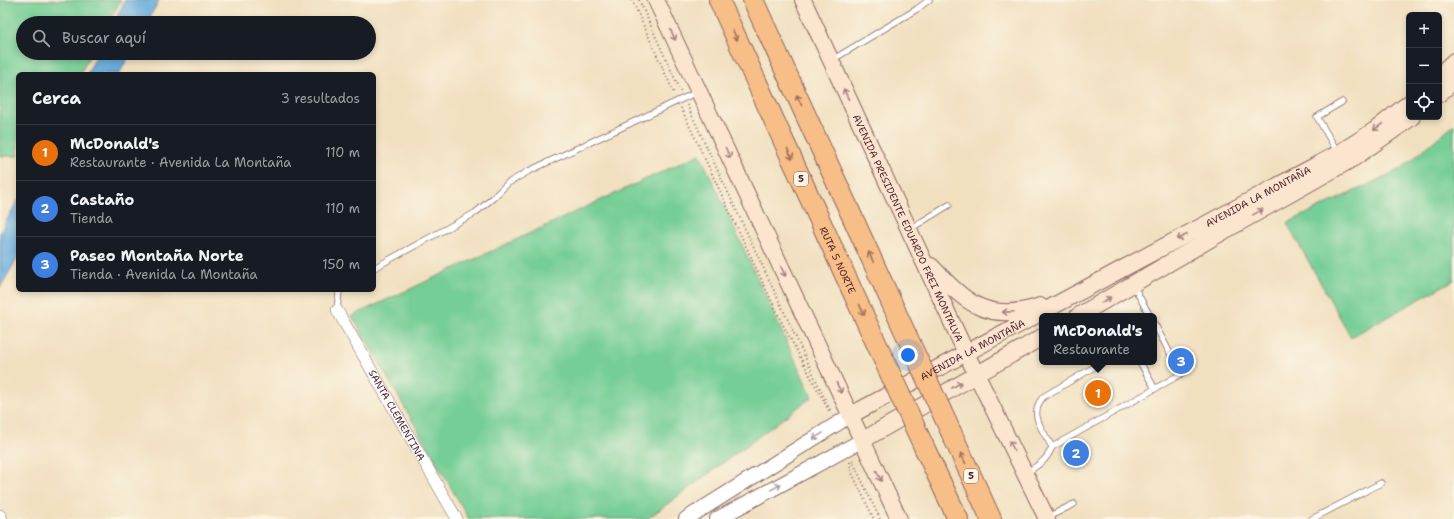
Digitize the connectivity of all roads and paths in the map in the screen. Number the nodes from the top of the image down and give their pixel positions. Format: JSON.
{"nodes":[{"id":1,"x":632,"y":0,"type":"edge"},
{"id":2,"x":639,"y":0,"type":"edge"},
{"id":3,"x":656,"y":0,"type":"edge"},
{"id":4,"x":719,"y":0,"type":"edge"},
{"id":5,"x":753,"y":0,"type":"edge"},
{"id":6,"x":802,"y":0,"type":"edge"},
{"id":7,"x":929,"y":0,"type":"edge"},
{"id":8,"x":830,"y":61,"type":"junction"},
{"id":9,"x":1454,"y":61,"type":"edge"},
{"id":10,"x":1442,"y":72,"type":"edge"},
{"id":11,"x":1454,"y":81,"type":"edge"},
{"id":12,"x":1442,"y":91,"type":"edge"},
{"id":13,"x":700,"y":92,"type":"junction"},
{"id":14,"x":684,"y":98,"type":"junction"},
{"id":15,"x":678,"y":101,"type":"junction"},
{"id":16,"x":1342,"y":102,"type":"dead end"},
{"id":17,"x":1406,"y":105,"type":"edge"},
{"id":18,"x":1408,"y":120,"type":"edge"},
{"id":19,"x":1339,"y":153,"type":"junction"},
{"id":20,"x":949,"y":205,"type":"dead end"},
{"id":21,"x":909,"y":229,"type":"junction"},
{"id":22,"x":922,"y":256,"type":"junction"},
{"id":23,"x":376,"y":267,"type":"edge"},
{"id":24,"x":1133,"y":285,"type":"junction"},
{"id":25,"x":338,"y":292,"type":"edge"},
{"id":26,"x":1072,"y":296,"type":"junction"},
{"id":27,"x":337,"y":310,"type":"joint"},
{"id":28,"x":1039,"y":313,"type":"edge"},
{"id":29,"x":1040,"y":313,"type":"edge"},
{"id":30,"x":1083,"y":313,"type":"edge"},
{"id":31,"x":1148,"y":313,"type":"edge"},
{"id":32,"x":1157,"y":333,"type":"edge"},
{"id":33,"x":1039,"y":339,"type":"edge"},
{"id":34,"x":966,"y":352,"type":"junction"},
{"id":35,"x":1098,"y":365,"type":"edge"},
{"id":36,"x":1142,"y":365,"type":"edge"},
{"id":37,"x":977,"y":374,"type":"junction"},
{"id":38,"x":1155,"y":389,"type":"junction"},
{"id":39,"x":851,"y":415,"type":"junction"},
{"id":40,"x":837,"y":424,"type":"junction"},
{"id":41,"x":863,"y":440,"type":"junction"},
{"id":42,"x":1052,"y":447,"type":"junction"},
{"id":43,"x":847,"y":449,"type":"junction"},
{"id":44,"x":1025,"y":473,"type":"junction"},
{"id":45,"x":1381,"y":483,"type":"dead end"},
{"id":46,"x":1074,"y":504,"type":"dead end"},
{"id":47,"x":0,"y":515,"type":"edge"},
{"id":48,"x":1047,"y":518,"type":"edge"},
{"id":49,"x":2,"y":519,"type":"edge"},
{"id":50,"x":457,"y":519,"type":"edge"},
{"id":51,"x":686,"y":519,"type":"edge"},
{"id":52,"x":717,"y":519,"type":"edge"},
{"id":53,"x":874,"y":519,"type":"edge"},
{"id":54,"x":880,"y":519,"type":"edge"},
{"id":55,"x":899,"y":519,"type":"edge"},
{"id":56,"x":958,"y":519,"type":"edge"},
{"id":57,"x":991,"y":519,"type":"edge"},
{"id":58,"x":1312,"y":519,"type":"edge"}],
"edges":[{"from":1,"to":15,"type":"path"},
{"from":2,"to":14,"type":"path"},
{"from":3,"to":13,"type":"main road","one_way":true},
{"from":4,"to":56,"type":"highway","name":"RUTA 5 NORTE","number":"5","one_way":true,"bridge":true},
{"from":57,"to":5,"type":"highway","number":"5","one_way":true,"bridge":true},
{"from":6,"to":8,"type":"main road","name":"AVENIDA PRESIDENTE EDUARDO FREI MONTALVA"},
{"from":7,"to":8,"type":"lane"},
{"from":21,"to":8,"type":"main road","name":"AVENIDA PRESIDENTE EDUARDO FREI MONTALVA","one_way":true},
{"from":9,"to":10,"type":"main road"},
{"from":11,"to":12,"type":"main road"},
{"from":13,"to":14,"type":"lane"},
{"from":13,"to":39,"type":"main road","one_way":true},
{"from":14,"to":15,"type":"lane"},
{"from":14,"to":40,"type":"path"},
{"from":15,"to":23,"type":"lane"},
{"from":15,"to":40,"type":"path"},
{"from":16,"to":19,"type":"lane"},
{"from":17,"to":19,"type":"main road","name":"AVENIDA LA MONTAÑA","one_way":true},
{"from":24,"to":18,"type":"main road","name":"AVENIDA LA MONTAÑA","one_way":true},
{"from":19,"to":26,"type":"main road","name":"AVENIDA LA MONTAÑA","one_way":true},
{"from":20,"to":21,"type":"lane"},
{"from":21,"to":22,"type":"main road","name":"AVENIDA PRESIDENTE EDUARDO FREI MONTALVA"},
{"from":26,"to":22,"type":"main road","one_way":true},
{"from":22,"to":34,"type":"main road","name":"AVENIDA PRESIDENTE EDUARDO FREI MONTALVA"},
{"from":30,"to":24,"type":"main road","name":"AVENIDA LA MONTAÑA","one_way":true},
{"from":24,"to":31,"type":"lane"},
{"from":25,"to":27,"type":"lane"},
{"from":26,"to":29,"type":"main road","name":"AVENIDA LA MONTAÑA"},
{"from":27,"to":50,"type":"street","name":"SANTA CLEMENTINA"},
{"from":28,"to":34,"type":"main road","name":"AVENIDA LA MONTAÑA"},
{"from":32,"to":38,"type":"lane"},
{"from":33,"to":37,"type":"main road"},
{"from":34,"to":37,"type":"main road","name":"AVENIDA PRESIDENTE EDUARDO FREI MONTALVA"},
{"from":34,"to":39,"type":"main road","name":"AVENIDA LA MONTAÑA"},
{"from":35,"to":42,"type":"lane"},
{"from":36,"to":38,"type":"lane"},
{"from":41,"to":37,"type":"main road","one_way":true},
{"from":44,"to":37,"type":"main road","name":"AVENIDA PRESIDENTE EDUARDO FREI MONTALVA","one_way":true},
{"from":38,"to":42,"type":"lane"},
{"from":39,"to":40,"type":"street","name":"AVENIDA LA MONTAÑA"},
{"from":39,"to":41,"type":"main road"},
{"from":40,"to":51,"type":"street","name":"AVENIDA LA MONTAÑA","one_way":true},
{"from":41,"to":43,"type":"street"},
{"from":41,"to":55,"type":"main road","one_way":true},
{"from":42,"to":44,"type":"lane"},
{"from":52,"to":43,"type":"street","one_way":true},
{"from":43,"to":53,"type":"path"},
{"from":43,"to":54,"type":"path"},
{"from":44,"to":48,"type":"main road","name":"AVENIDA PRESIDENTE EDUARDO FREI MONTALVA"},
{"from":45,"to":58,"type":"lane"},
{"from":46,"to":48,"type":"lane"},
{"from":47,"to":49,"type":"street"}]}
